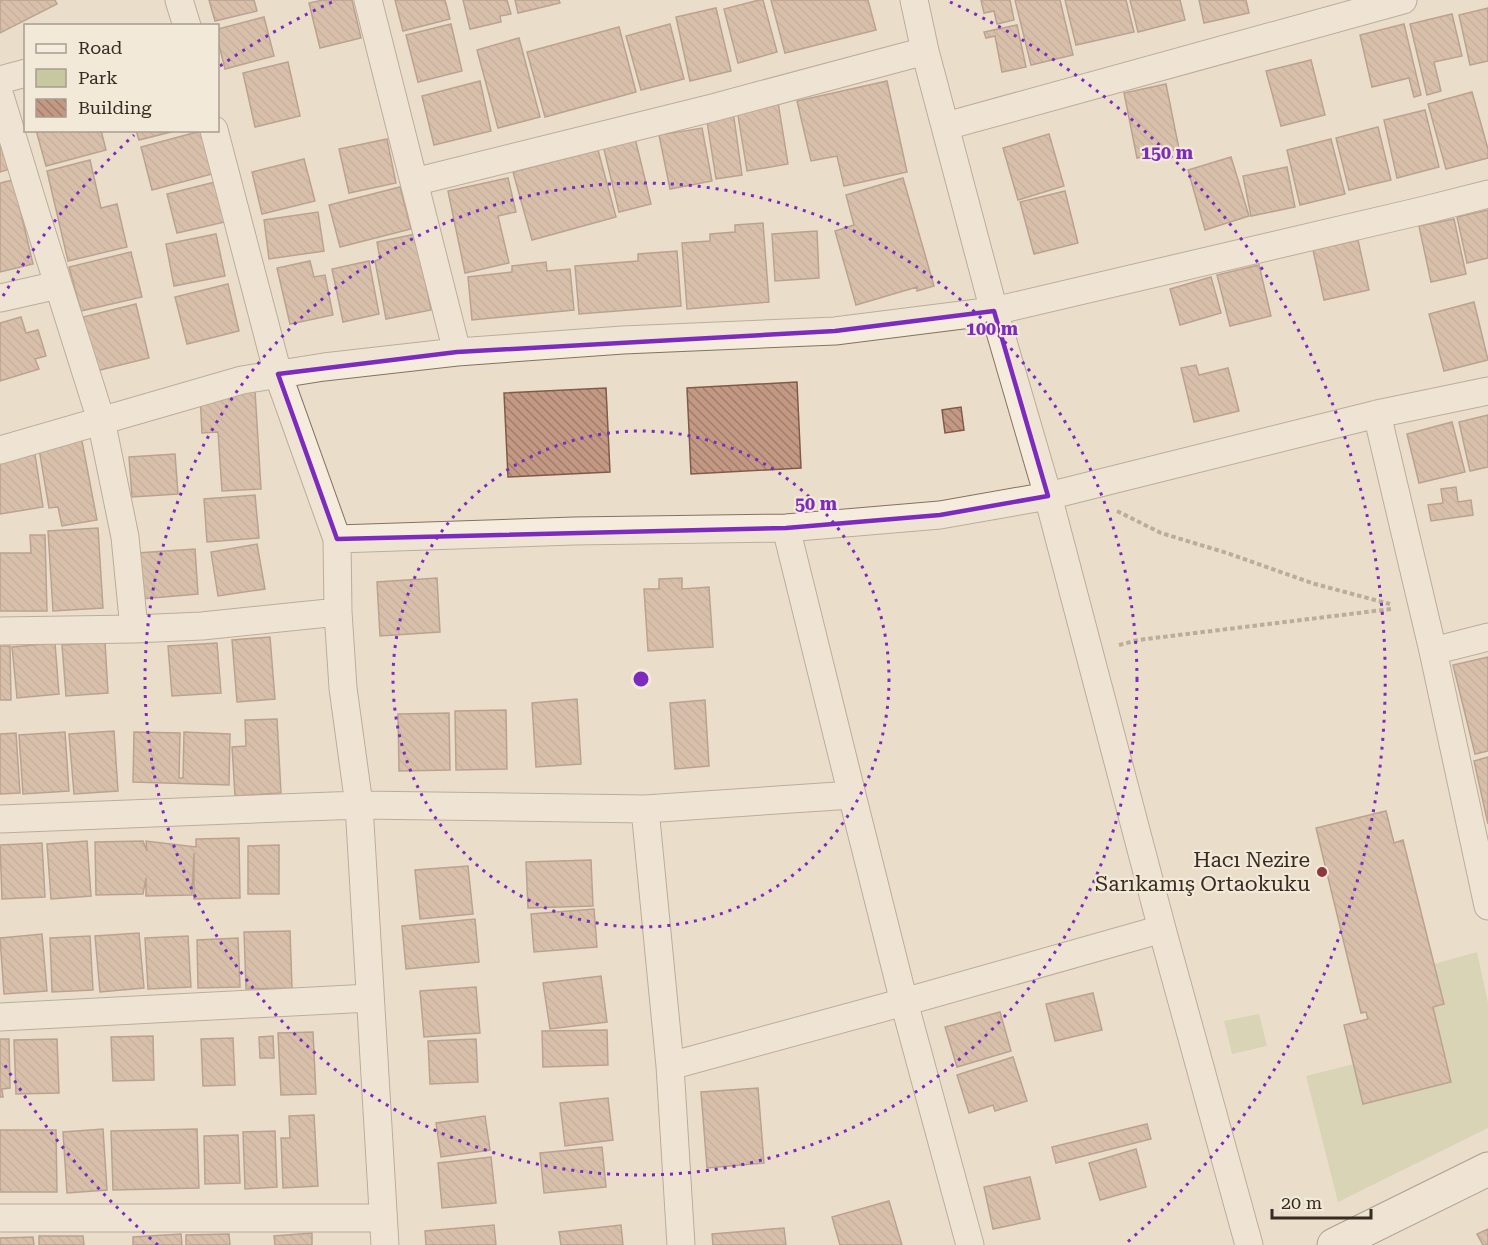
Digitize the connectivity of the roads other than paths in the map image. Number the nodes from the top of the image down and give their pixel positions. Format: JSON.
{"nodes":[{"id":1,"x":178,"y":0,"type":"edge"},
{"id":2,"x":368,"y":0,"type":"edge"},
{"id":3,"x":915,"y":0,"type":"edge"},
{"id":4,"x":1404,"y":0,"type":"edge"},
{"id":5,"x":186,"y":24,"type":"edge"},
{"id":6,"x":925,"y":51,"type":"junction"},
{"id":7,"x":24,"y":74,"type":"edge"},
{"id":8,"x":0,"y":80,"type":"edge"},
{"id":9,"x":0,"y":96,"type":"edge"},
{"id":10,"x":946,"y":126,"type":"junction"},
{"id":11,"x":215,"y":132,"type":"edge"},
{"id":12,"x":414,"y":182,"type":"junction"},
{"id":13,"x":1488,"y":194,"type":"edge"},
{"id":14,"x":58,"y":285,"type":"junction"},
{"id":15,"x":0,"y":298,"type":"edge"},
{"id":16,"x":994,"y":311,"type":"junction"},
{"id":17,"x":457,"y":352,"type":"junction"},
{"id":18,"x":278,"y":374,"type":"junction"},
{"id":19,"x":1488,"y":391,"type":"edge"},
{"id":20,"x":1377,"y":414,"type":"junction"},
{"id":21,"x":101,"y":420,"type":"junction"},
{"id":22,"x":0,"y":450,"type":"edge"},
{"id":23,"x":1048,"y":496,"type":"junction"},
{"id":24,"x":786,"y":528,"type":"junction"},
{"id":25,"x":337,"y":539,"type":"junction"},
{"id":26,"x":338,"y":612,"type":"junction"},
{"id":27,"x":134,"y":629,"type":"junction"},
{"id":28,"x":0,"y":631,"type":"edge"},
{"id":29,"x":1488,"y":637,"type":"edge"},
{"id":30,"x":1433,"y":651,"type":"junction"},
{"id":31,"x":852,"y":795,"type":"junction"},
{"id":32,"x":359,"y":805,"type":"junction"},
{"id":33,"x":645,"y":809,"type":"junction"},
{"id":34,"x":0,"y":819,"type":"edge"},
{"id":35,"x":1487,"y":894,"type":"edge"},
{"id":36,"x":1162,"y":929,"type":"junction"},
{"id":37,"x":370,"y":998,"type":"junction"},
{"id":38,"x":904,"y":1002,"type":"junction"},
{"id":39,"x":0,"y":1017,"type":"edge"},
{"id":40,"x":670,"y":1066,"type":"junction"},
{"id":41,"x":1488,"y":1169,"type":"edge"},
{"id":42,"x":0,"y":1218,"type":"edge"},
{"id":43,"x":383,"y":1218,"type":"junction"},
{"id":44,"x":385,"y":1245,"type":"edge"},
{"id":45,"x":681,"y":1245,"type":"edge"},
{"id":46,"x":970,"y":1245,"type":"edge"},
{"id":47,"x":1249,"y":1245,"type":"edge"},
{"id":48,"x":1334,"y":1245,"type":"edge"}],
"edges":[{"from":1,"to":5,"type":"street"},
{"from":2,"to":12,"type":"street"},
{"from":3,"to":6,"type":"street"},
{"from":4,"to":10,"type":"street"},
{"from":6,"to":10,"type":"street"},
{"from":6,"to":12,"type":"street"},
{"from":7,"to":8,"type":"street"},
{"from":9,"to":14,"type":"street"},
{"from":10,"to":16,"type":"street"},
{"from":11,"to":18,"type":"street"},
{"from":12,"to":17,"type":"street"},
{"from":13,"to":16,"type":"street"},
{"from":14,"to":15,"type":"street"},
{"from":14,"to":21,"type":"street"},
{"from":16,"to":17,"type":"street"},
{"from":16,"to":23,"type":"street"},
{"from":17,"to":18,"type":"street"},
{"from":18,"to":21,"type":"street"},
{"from":18,"to":25,"type":"street"},
{"from":19,"to":20,"type":"street"},
{"from":20,"to":23,"type":"street"},
{"from":20,"to":30,"type":"street"},
{"from":21,"to":22,"type":"street"},
{"from":21,"to":27,"type":"street"},
{"from":23,"to":24,"type":"street"},
{"from":23,"to":36,"type":"street"},
{"from":24,"to":25,"type":"street"},
{"from":24,"to":31,"type":"street"},
{"from":25,"to":26,"type":"street"},
{"from":26,"to":27,"type":"street"},
{"from":26,"to":32,"type":"street"},
{"from":27,"to":28,"type":"street"},
{"from":29,"to":30,"type":"street"},
{"from":30,"to":35,"type":"street"},
{"from":31,"to":33,"type":"street"},
{"from":31,"to":38,"type":"street"},
{"from":32,"to":33,"type":"street"},
{"from":32,"to":34,"type":"street"},
{"from":32,"to":37,"type":"street"},
{"from":33,"to":40,"type":"street"},
{"from":36,"to":38,"type":"street"},
{"from":36,"to":47,"type":"street"},
{"from":37,"to":39,"type":"street"},
{"from":37,"to":43,"type":"street"},
{"from":38,"to":40,"type":"street"},
{"from":38,"to":46,"type":"street"},
{"from":40,"to":45,"type":"street"},
{"from":41,"to":48,"type":"street"},
{"from":42,"to":43,"type":"street"},
{"from":43,"to":44,"type":"street"}]}
